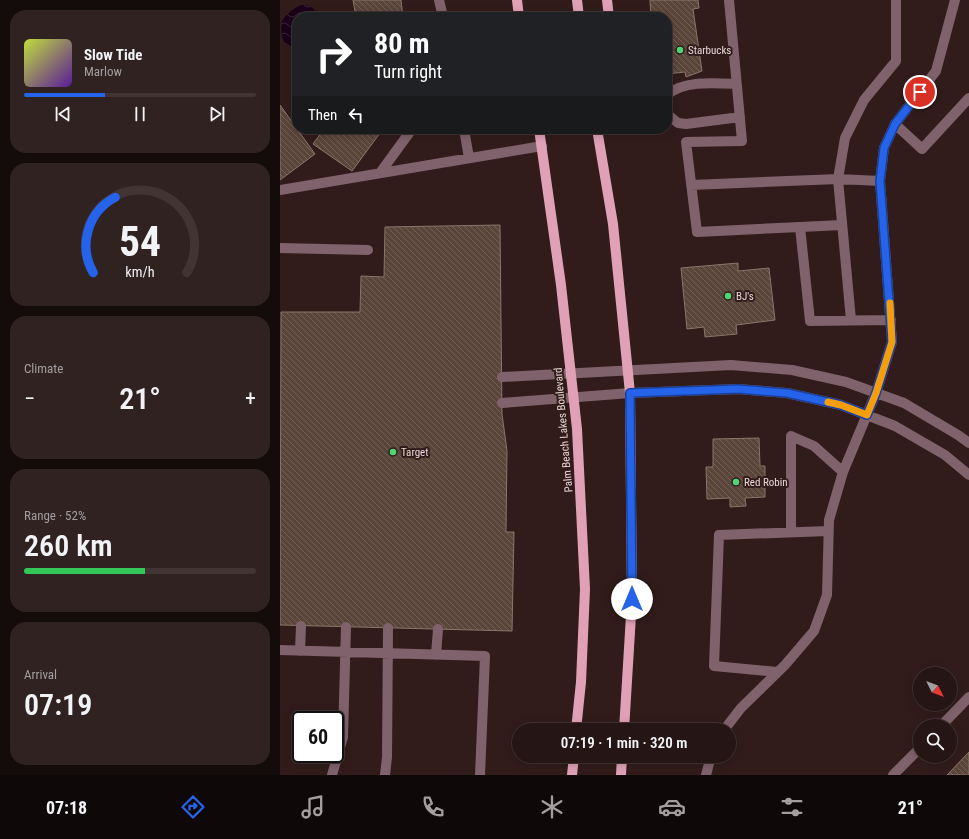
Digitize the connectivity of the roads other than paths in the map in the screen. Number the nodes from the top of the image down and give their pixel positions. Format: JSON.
{"nodes":[{"id":1,"x":439,"y":0,"type":"edge"},
{"id":2,"x":516,"y":0,"type":"edge"},
{"id":3,"x":577,"y":0,"type":"edge"},
{"id":4,"x":607,"y":0,"type":"edge"},
{"id":5,"x":730,"y":0,"type":"edge"},
{"id":6,"x":896,"y":0,"type":"edge"},
{"id":7,"x":954,"y":0,"type":"edge"},
{"id":8,"x":441,"y":12,"type":"edge"},
{"id":9,"x":519,"y":12,"type":"edge"},
{"id":10,"x":578,"y":12,"type":"edge"},
{"id":11,"x":608,"y":12,"type":"edge"},
{"id":12,"x":736,"y":84,"type":"junction"},
{"id":13,"x":672,"y":90,"type":"edge"},
{"id":14,"x":969,"y":98,"type":"edge"},
{"id":15,"x":740,"y":117,"type":"junction"},
{"id":16,"x":672,"y":118,"type":"edge"},
{"id":17,"x":895,"y":124,"type":"junction"},
{"id":18,"x":408,"y":134,"type":"edge"},
{"id":19,"x":465,"y":134,"type":"edge"},
{"id":20,"x":540,"y":134,"type":"edge"},
{"id":21,"x":598,"y":134,"type":"edge"},
{"id":22,"x":542,"y":146,"type":"junction"},
{"id":23,"x":469,"y":158,"type":"junction"},
{"id":24,"x":380,"y":173,"type":"junction"},
{"id":25,"x":838,"y":179,"type":"junction"},
{"id":26,"x":880,"y":181,"type":"junction"},
{"id":27,"x":691,"y":185,"type":"junction"},
{"id":28,"x":280,"y":190,"type":"edge"},
{"id":29,"x":842,"y":225,"type":"junction"},
{"id":30,"x":800,"y":227,"type":"junction"},
{"id":31,"x":280,"y":248,"type":"edge"},
{"id":32,"x":368,"y":250,"type":"dead end"},
{"id":33,"x":851,"y":320,"type":"junction"},
{"id":34,"x":891,"y":320,"type":"junction"},
{"id":35,"x":629,"y":370,"type":"junction"},
{"id":36,"x":571,"y":372,"type":"junction"},
{"id":37,"x":502,"y":377,"type":"dead end"},
{"id":38,"x":630,"y":393,"type":"junction"},
{"id":39,"x":876,"y":393,"type":"junction"},
{"id":40,"x":574,"y":398,"type":"junction"},
{"id":41,"x":502,"y":403,"type":"dead end"},
{"id":42,"x":867,"y":415,"type":"junction"},
{"id":43,"x":969,"y":444,"type":"edge"},
{"id":44,"x":843,"y":472,"type":"junction"},
{"id":45,"x":969,"y":475,"type":"edge"},
{"id":46,"x":828,"y":531,"type":"junction"},
{"id":47,"x":790,"y":532,"type":"junction"},
{"id":48,"x":301,"y":626,"type":"dead end"},
{"id":49,"x":346,"y":627,"type":"dead end"},
{"id":50,"x":388,"y":628,"type":"dead end"},
{"id":51,"x":438,"y":629,"type":"dead end"},
{"id":52,"x":280,"y":650,"type":"edge"},
{"id":53,"x":300,"y":651,"type":"junction"},
{"id":54,"x":345,"y":652,"type":"junction"},
{"id":55,"x":387,"y":653,"type":"junction"},
{"id":56,"x":436,"y":654,"type":"junction"},
{"id":57,"x":777,"y":672,"type":"junction"},
{"id":58,"x":969,"y":697,"type":"edge"},
{"id":59,"x":948,"y":719,"type":"edge"},
{"id":60,"x":577,"y":723,"type":"edge"},
{"id":61,"x":624,"y":723,"type":"edge"},
{"id":62,"x":729,"y":723,"type":"edge"},
{"id":63,"x":913,"y":755,"type":"edge"},
{"id":64,"x":573,"y":763,"type":"edge"},
{"id":65,"x":622,"y":763,"type":"edge"},
{"id":66,"x":709,"y":763,"type":"edge"},
{"id":67,"x":332,"y":775,"type":"edge"},
{"id":68,"x":385,"y":775,"type":"edge"},
{"id":69,"x":480,"y":775,"type":"edge"},
{"id":70,"x":572,"y":775,"type":"edge"},
{"id":71,"x":621,"y":775,"type":"edge"},
{"id":72,"x":706,"y":775,"type":"edge"},
{"id":73,"x":894,"y":775,"type":"edge"}],
"edges":[{"from":1,"to":8,"type":"lane"},
{"from":2,"to":9,"type":"main road"},
{"from":3,"to":10,"type":"main road"},
{"from":4,"to":11,"type":"main road"},
{"from":5,"to":12,"type":"lane"},
{"from":6,"to":25,"type":"lane"},
{"from":7,"to":17,"type":"lane"},
{"from":12,"to":13,"type":"lane"},
{"from":12,"to":15,"type":"lane"},
{"from":14,"to":17,"type":"lane"},
{"from":15,"to":16,"type":"lane"},
{"from":15,"to":27,"type":"lane"},
{"from":17,"to":26,"type":"lane"},
{"from":18,"to":24,"type":"lane"},
{"from":19,"to":23,"type":"lane"},
{"from":20,"to":22,"type":"main road","name":"Palm Beach Lakes Boulevard"},
{"from":21,"to":35,"type":"main road"},
{"from":22,"to":23,"type":"lane"},
{"from":22,"to":36,"type":"main road","name":"Palm Beach Lakes Boulevard"},
{"from":23,"to":24,"type":"lane"},
{"from":24,"to":28,"type":"lane"},
{"from":25,"to":26,"type":"lane"},
{"from":25,"to":27,"type":"lane"},
{"from":25,"to":29,"type":"lane"},
{"from":26,"to":34,"type":"lane"},
{"from":27,"to":30,"type":"lane"},
{"from":29,"to":30,"type":"lane"},
{"from":29,"to":33,"type":"lane"},
{"from":30,"to":33,"type":"lane"},
{"from":31,"to":32,"type":"lane"},
{"from":33,"to":34,"type":"lane"},
{"from":34,"to":39,"type":"lane"},
{"from":35,"to":36,"type":"lane"},
{"from":35,"to":38,"type":"main road"},
{"from":35,"to":39,"type":"lane"},
{"from":36,"to":37,"type":"lane"},
{"from":36,"to":40,"type":"main road","name":"Palm Beach Lakes Boulevard"},
{"from":38,"to":40,"type":"lane"},
{"from":38,"to":42,"type":"lane"},
{"from":38,"to":61,"type":"main road"},
{"from":39,"to":42,"type":"lane"},
{"from":39,"to":43,"type":"lane"},
{"from":40,"to":41,"type":"lane"},
{"from":40,"to":60,"type":"main road","name":"Palm Beach Lakes Boulevard"},
{"from":42,"to":44,"type":"lane"},
{"from":42,"to":45,"type":"lane"},
{"from":44,"to":46,"type":"lane"},
{"from":44,"to":47,"type":"lane"},
{"from":46,"to":47,"type":"lane"},
{"from":46,"to":57,"type":"lane"},
{"from":47,"to":57,"type":"lane"},
{"from":48,"to":53,"type":"lane"},
{"from":49,"to":54,"type":"lane"},
{"from":50,"to":55,"type":"lane"},
{"from":51,"to":56,"type":"lane"},
{"from":52,"to":53,"type":"lane"},
{"from":53,"to":54,"type":"lane"},
{"from":54,"to":55,"type":"lane"},
{"from":54,"to":67,"type":"lane"},
{"from":55,"to":56,"type":"lane"},
{"from":55,"to":68,"type":"lane"},
{"from":56,"to":69,"type":"lane"},
{"from":57,"to":62,"type":"lane"},
{"from":58,"to":59,"type":"lane"},
{"from":63,"to":73,"type":"lane"},
{"from":64,"to":70,"type":"main road"},
{"from":65,"to":71,"type":"main road"},
{"from":66,"to":72,"type":"lane"}]}
